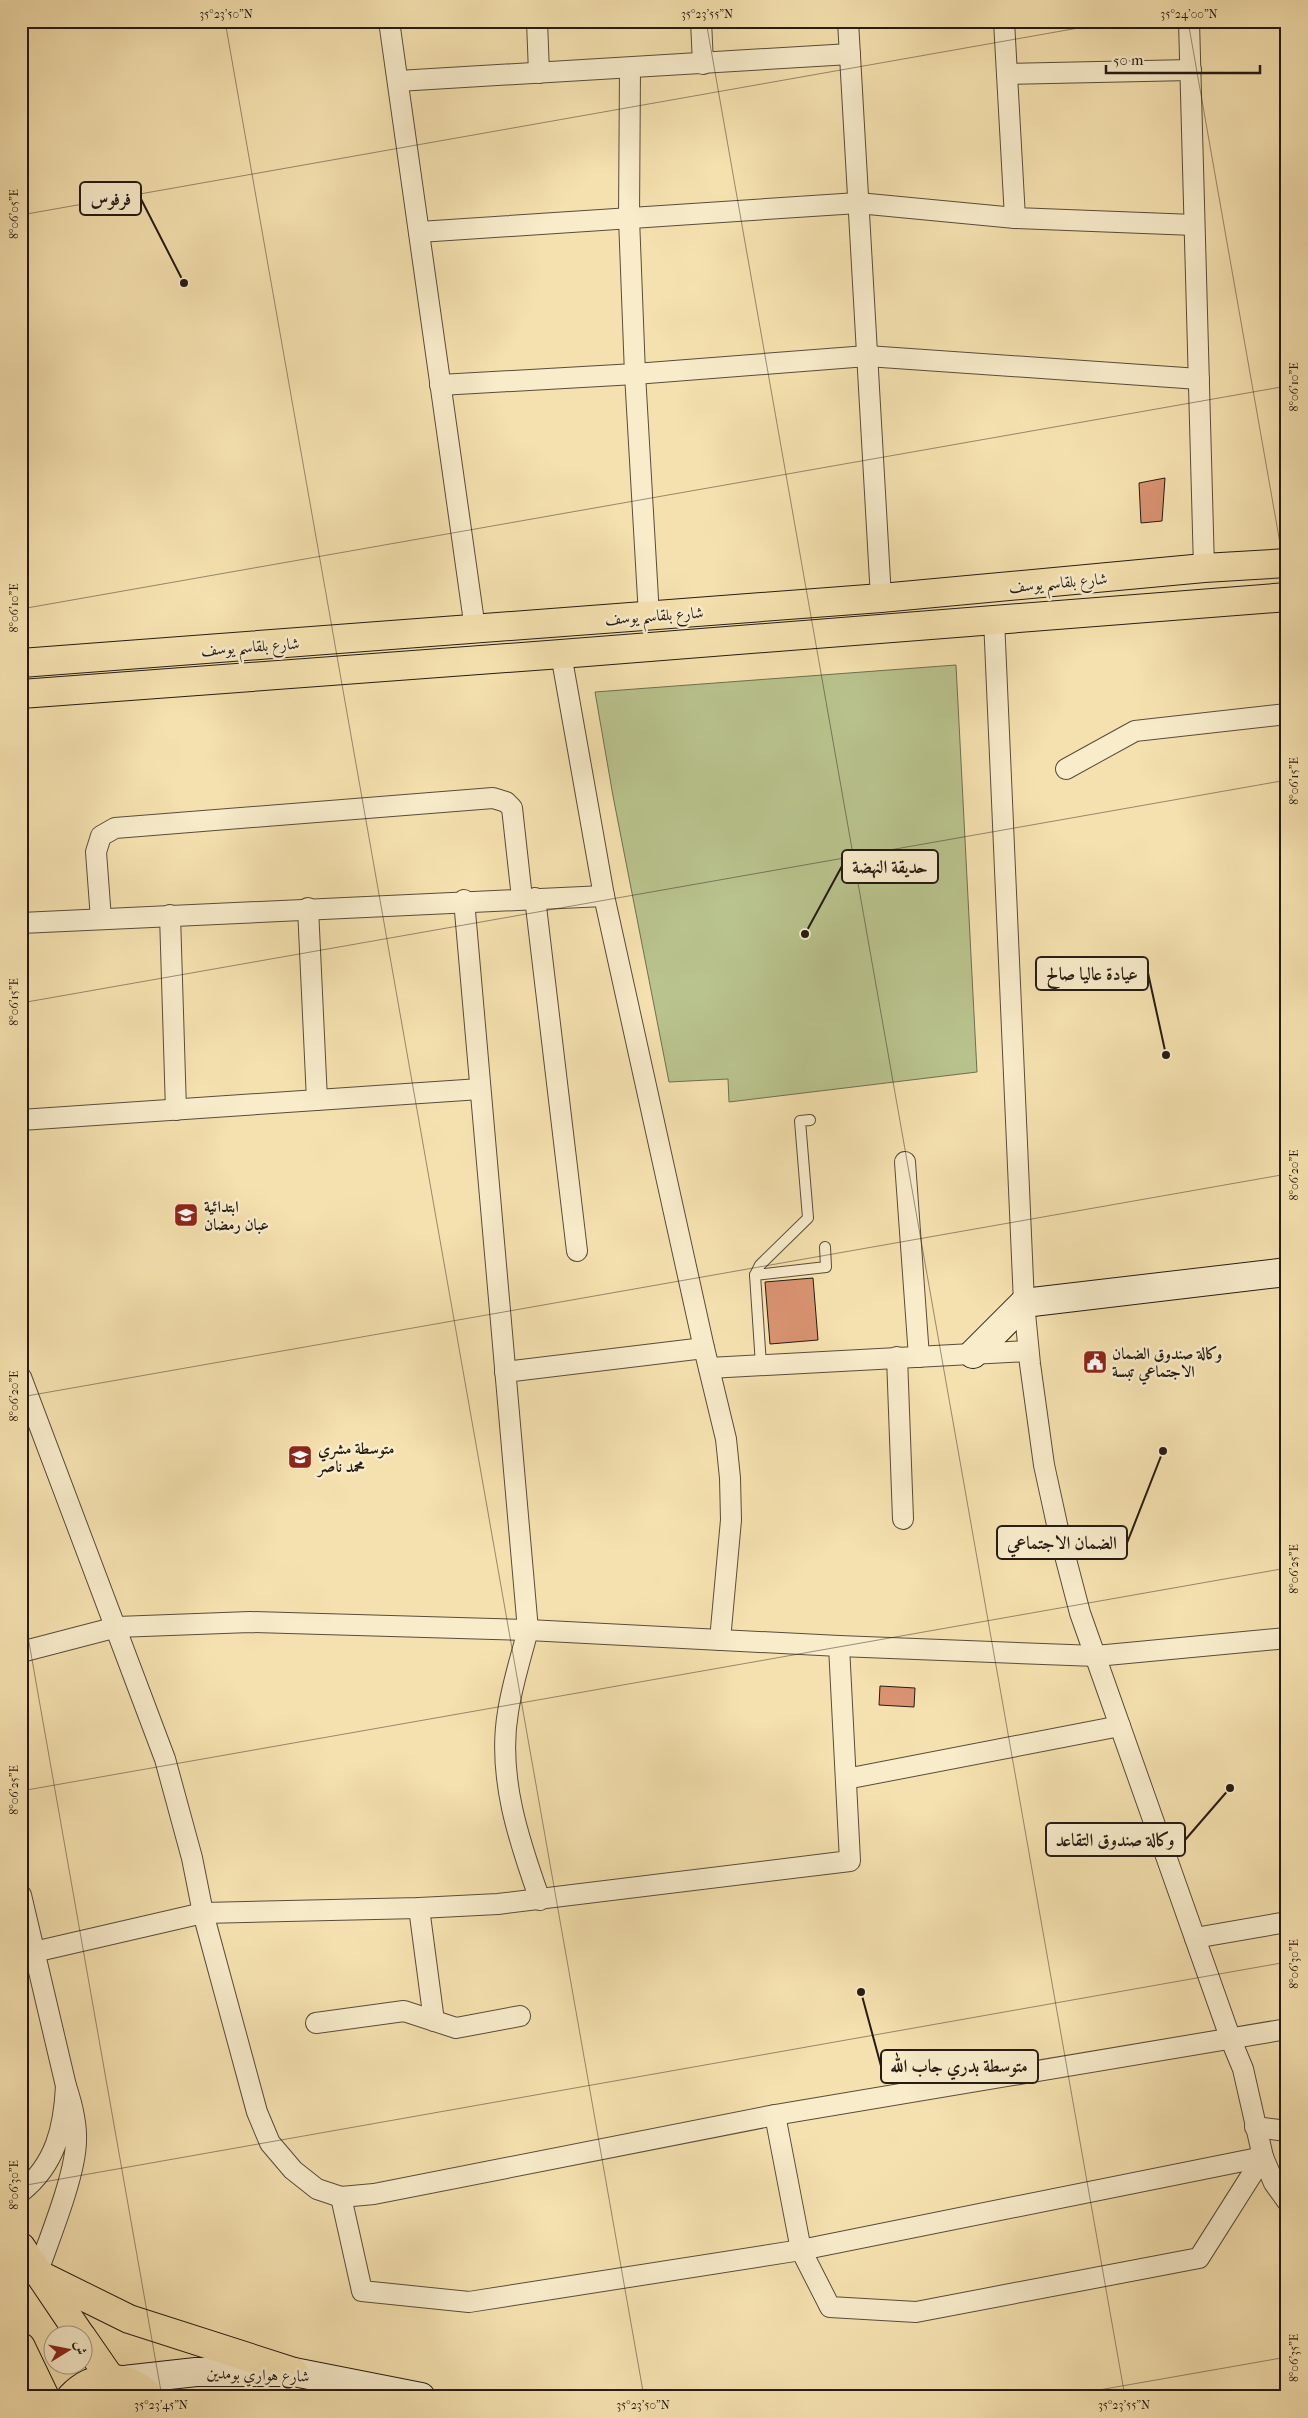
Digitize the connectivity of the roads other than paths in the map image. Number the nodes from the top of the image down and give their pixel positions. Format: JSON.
{"nodes":[{"id":1,"x":390,"y":21,"type":"edge"},
{"id":2,"x":537,"y":21,"type":"edge"},
{"id":3,"x":701,"y":21,"type":"edge"},
{"id":4,"x":848,"y":21,"type":"edge"},
{"id":5,"x":1004,"y":21,"type":"edge"},
{"id":6,"x":1189,"y":21,"type":"edge"},
{"id":7,"x":850,"y":54,"type":"junction"},
{"id":8,"x":703,"y":64,"type":"junction"},
{"id":9,"x":630,"y":68,"type":"junction"},
{"id":10,"x":1191,"y":70,"type":"junction"},
{"id":11,"x":539,"y":73,"type":"junction"},
{"id":12,"x":1007,"y":74,"type":"junction"},
{"id":13,"x":398,"y":81,"type":"junction"},
{"id":14,"x":858,"y":203,"type":"junction"},
{"id":15,"x":629,"y":218,"type":"junction"},
{"id":16,"x":1015,"y":218,"type":"junction"},
{"id":17,"x":1194,"y":225,"type":"junction"},
{"id":18,"x":419,"y":232,"type":"junction"},
{"id":19,"x":867,"y":356,"type":"junction"},
{"id":20,"x":635,"y":374,"type":"junction"},
{"id":21,"x":1199,"y":379,"type":"junction"},
{"id":22,"x":440,"y":385,"type":"junction"},
{"id":23,"x":1287,"y":563,"type":"edge"},
{"id":24,"x":1204,"y":568,"type":"junction"},
{"id":25,"x":1287,"y":597,"type":"edge"},
{"id":26,"x":881,"y":598,"type":"junction"},
{"id":27,"x":649,"y":616,"type":"junction"},
{"id":28,"x":994,"y":619,"type":"junction"},
{"id":29,"x":475,"y":629,"type":"junction"},
{"id":30,"x":561,"y":654,"type":"junction"},
{"id":31,"x":21,"y":663,"type":"edge"},
{"id":32,"x":21,"y":694,"type":"edge"},
{"id":33,"x":1287,"y":714,"type":"edge"},
{"id":34,"x":1066,"y":769,"type":"dead end"},
{"id":35,"x":604,"y":896,"type":"junction"},
{"id":36,"x":528,"y":898,"type":"junction"},
{"id":37,"x":464,"y":900,"type":"junction"},
{"id":38,"x":308,"y":908,"type":"junction"},
{"id":39,"x":170,"y":915,"type":"junction"},
{"id":40,"x":101,"y":919,"type":"junction"},
{"id":41,"x":21,"y":923,"type":"edge"},
{"id":42,"x":480,"y":1089,"type":"junction"},
{"id":43,"x":316,"y":1100,"type":"junction"},
{"id":44,"x":176,"y":1110,"type":"junction"},
{"id":45,"x":21,"y":1120,"type":"edge"},
{"id":46,"x":810,"y":1120,"type":"dead end"},
{"id":47,"x":905,"y":1162,"type":"dead end"},
{"id":48,"x":824,"y":1247,"type":"dead end"},
{"id":49,"x":577,"y":1251,"type":"dead end"},
{"id":50,"x":1287,"y":1272,"type":"edge"},
{"id":51,"x":755,"y":1275,"type":"junction"},
{"id":52,"x":1024,"y":1303,"type":"junction"},
{"id":53,"x":704,"y":1348,"type":"junction"},
{"id":54,"x":1028,"y":1352,"type":"junction"},
{"id":55,"x":973,"y":1354,"type":"junction"},
{"id":56,"x":919,"y":1356,"type":"junction"},
{"id":57,"x":897,"y":1357,"type":"junction"},
{"id":58,"x":761,"y":1365,"type":"junction"},
{"id":59,"x":709,"y":1368,"type":"junction"},
{"id":60,"x":505,"y":1372,"type":"junction"},
{"id":61,"x":21,"y":1377,"type":"edge"},
{"id":62,"x":903,"y":1519,"type":"dead end"},
{"id":63,"x":116,"y":1627,"type":"junction"},
{"id":64,"x":528,"y":1630,"type":"junction"},
{"id":65,"x":1287,"y":1638,"type":"edge"},
{"id":66,"x":720,"y":1640,"type":"junction"},
{"id":67,"x":839,"y":1646,"type":"junction"},
{"id":68,"x":21,"y":1652,"type":"edge"},
{"id":69,"x":1096,"y":1656,"type":"junction"},
{"id":70,"x":1120,"y":1726,"type":"junction"},
{"id":71,"x":846,"y":1779,"type":"junction"},
{"id":72,"x":21,"y":1896,"type":"edge"},
{"id":73,"x":540,"y":1900,"type":"junction"},
{"id":74,"x":419,"y":1908,"type":"junction"},
{"id":75,"x":203,"y":1913,"type":"junction"},
{"id":76,"x":1287,"y":1922,"type":"edge"},
{"id":77,"x":1194,"y":1938,"type":"junction"},
{"id":78,"x":34,"y":1952,"type":"junction"},
{"id":79,"x":520,"y":2016,"type":"dead end"},
{"id":80,"x":434,"y":2021,"type":"junction"},
{"id":81,"x":316,"y":2023,"type":"dead end"},
{"id":82,"x":1287,"y":2029,"type":"edge"},
{"id":83,"x":1230,"y":2040,"type":"junction"},
{"id":84,"x":66,"y":2086,"type":"junction"},
{"id":85,"x":775,"y":2114,"type":"junction"},
{"id":86,"x":1255,"y":2127,"type":"junction"},
{"id":87,"x":1287,"y":2131,"type":"edge"},
{"id":88,"x":1263,"y":2157,"type":"junction"},
{"id":89,"x":21,"y":2192,"type":"edge"},
{"id":90,"x":342,"y":2197,"type":"junction"},
{"id":91,"x":1286,"y":2199,"type":"edge"},
{"id":92,"x":21,"y":2247,"type":"edge"},
{"id":93,"x":802,"y":2250,"type":"junction"},
{"id":94,"x":39,"y":2273,"type":"junction"},
{"id":95,"x":75,"y":2326,"type":"edge"},
{"id":96,"x":21,"y":2347,"type":"edge"},
{"id":97,"x":92,"y":2349,"type":"edge"},
{"id":98,"x":294,"y":2372,"type":"junction"},
{"id":99,"x":34,"y":2379,"type":"edge"},
{"id":100,"x":117,"y":2380,"type":"junction"},
{"id":101,"x":71,"y":2397,"type":"edge"},
{"id":102,"x":150,"y":2397,"type":"edge"},
{"id":103,"x":421,"y":2397,"type":"edge"}],
"edges":[{"from":1,"to":13,"type":"street"},
{"from":2,"to":11,"type":"street"},
{"from":3,"to":8,"type":"street"},
{"from":4,"to":7,"type":"street"},
{"from":5,"to":12,"type":"street"},
{"from":6,"to":10,"type":"street"},
{"from":7,"to":8,"type":"street"},
{"from":7,"to":14,"type":"street"},
{"from":8,"to":9,"type":"street"},
{"from":9,"to":11,"type":"street"},
{"from":9,"to":15,"type":"street"},
{"from":10,"to":12,"type":"street"},
{"from":10,"to":17,"type":"street"},
{"from":11,"to":13,"type":"street"},
{"from":12,"to":16,"type":"street"},
{"from":13,"to":18,"type":"street"},
{"from":14,"to":15,"type":"street"},
{"from":14,"to":16,"type":"street"},
{"from":14,"to":19,"type":"street"},
{"from":15,"to":18,"type":"street"},
{"from":15,"to":20,"type":"street"},
{"from":16,"to":17,"type":"street"},
{"from":17,"to":21,"type":"street"},
{"from":18,"to":22,"type":"street"},
{"from":19,"to":20,"type":"street"},
{"from":19,"to":21,"type":"street"},
{"from":19,"to":26,"type":"street"},
{"from":20,"to":22,"type":"street"},
{"from":20,"to":27,"type":"street"},
{"from":21,"to":24,"type":"street"},
{"from":22,"to":29,"type":"street"},
{"from":23,"to":24,"type":"main road","name":"شارع بلقاسم يوسف"},
{"from":24,"to":26,"type":"main road","name":"شارع بلقاسم يوسف"},
{"from":25,"to":28,"type":"main road","name":"شارع بلقاسم يوسف"},
{"from":26,"to":27,"type":"main road","name":"شارع بلقاسم يوسف"},
{"from":27,"to":29,"type":"main road","name":"شارع بلقاسم يوسف"},
{"from":28,"to":30,"type":"main road","name":"شارع بلقاسم يوسف"},
{"from":28,"to":52,"type":"street"},
{"from":29,"to":31,"type":"main road","name":"شارع بلقاسم يوسف"},
{"from":30,"to":32,"type":"main road","name":"شارع بلقاسم يوسف"},
{"from":30,"to":35,"type":"street"},
{"from":33,"to":34,"type":"street"},
{"from":35,"to":36,"type":"street"},
{"from":35,"to":53,"type":"street"},
{"from":36,"to":37,"type":"street"},
{"from":36,"to":40,"type":"street"},
{"from":36,"to":49,"type":"street"},
{"from":37,"to":38,"type":"street"},
{"from":37,"to":42,"type":"street"},
{"from":38,"to":39,"type":"street"},
{"from":38,"to":43,"type":"street"},
{"from":39,"to":40,"type":"street"},
{"from":39,"to":44,"type":"street"},
{"from":40,"to":41,"type":"street"},
{"from":42,"to":43,"type":"street"},
{"from":42,"to":60,"type":"street"},
{"from":43,"to":44,"type":"street"},
{"from":44,"to":45,"type":"street"},
{"from":46,"to":51,"type":"lane"},
{"from":47,"to":56,"type":"street"},
{"from":48,"to":51,"type":"lane"},
{"from":50,"to":52,"type":"street"},
{"from":51,"to":58,"type":"lane"},
{"from":52,"to":54,"type":"street"},
{"from":52,"to":55,"type":"street"},
{"from":53,"to":59,"type":"street"},
{"from":53,"to":60,"type":"street"},
{"from":54,"to":55,"type":"street"},
{"from":54,"to":69,"type":"street"},
{"from":55,"to":56,"type":"street"},
{"from":56,"to":57,"type":"street"},
{"from":57,"to":58,"type":"street"},
{"from":57,"to":62,"type":"street"},
{"from":58,"to":59,"type":"street"},
{"from":59,"to":66,"type":"street"},
{"from":60,"to":64,"type":"street"},
{"from":61,"to":63,"type":"street"},
{"from":63,"to":64,"type":"street"},
{"from":63,"to":68,"type":"street"},
{"from":63,"to":75,"type":"street"},
{"from":64,"to":66,"type":"street"},
{"from":64,"to":73,"type":"street"},
{"from":65,"to":69,"type":"street"},
{"from":66,"to":67,"type":"street"},
{"from":67,"to":69,"type":"street"},
{"from":67,"to":71,"type":"street"},
{"from":69,"to":70,"type":"street"},
{"from":70,"to":71,"type":"street"},
{"from":70,"to":77,"type":"street"},
{"from":71,"to":73,"type":"street"},
{"from":72,"to":78,"type":"street"},
{"from":73,"to":74,"type":"street"},
{"from":74,"to":75,"type":"street"},
{"from":74,"to":80,"type":"street"},
{"from":75,"to":78,"type":"street"},
{"from":75,"to":90,"type":"street"},
{"from":76,"to":77,"type":"street"},
{"from":77,"to":83,"type":"street"},
{"from":78,"to":84,"type":"street"},
{"from":79,"to":80,"type":"street"},
{"from":80,"to":81,"type":"street"},
{"from":82,"to":83,"type":"street"},
{"from":83,"to":85,"type":"street"},
{"from":83,"to":86,"type":"street"},
{"from":84,"to":89,"type":"street"},
{"from":84,"to":94,"type":"street"},
{"from":85,"to":90,"type":"street"},
{"from":85,"to":93,"type":"street"},
{"from":86,"to":87,"type":"street"},
{"from":86,"to":88,"type":"street"},
{"from":88,"to":91,"type":"street"},
{"from":88,"to":93,"type":"street"},
{"from":88,"to":93,"type":"street"},
{"from":90,"to":93,"type":"street"},
{"from":92,"to":94,"type":"main road"},
{"from":94,"to":95,"type":"main road"},
{"from":94,"to":98,"type":"main road"},
{"from":96,"to":99,"type":"main road"},
{"from":97,"to":100,"type":"main road"},
{"from":98,"to":100,"type":"street","name":"شارع هواري بومدين"},
{"from":98,"to":103,"type":"street","name":"شارع هواري بومدين"},
{"from":100,"to":101,"type":"main road"},
{"from":100,"to":102,"type":"main road"}]}
